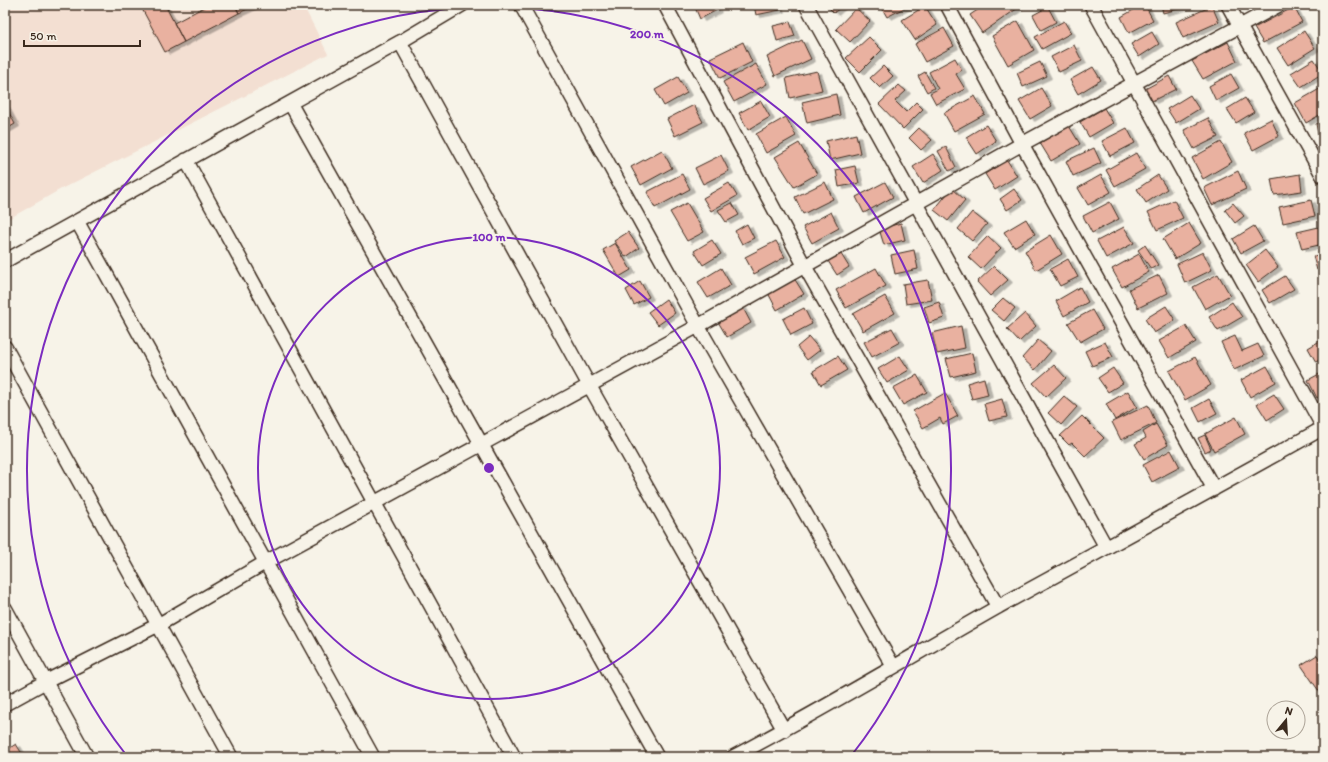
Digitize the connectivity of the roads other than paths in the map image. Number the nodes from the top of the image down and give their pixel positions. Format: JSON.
{"nodes":[{"id":1,"x":462,"y":5,"type":"edge"},
{"id":2,"x":522,"y":5,"type":"edge"},
{"id":3,"x":665,"y":5,"type":"edge"},
{"id":4,"x":806,"y":5,"type":"edge"},
{"id":5,"x":947,"y":5,"type":"edge"},
{"id":6,"x":1091,"y":5,"type":"edge"},
{"id":7,"x":1228,"y":5,"type":"edge"},
{"id":8,"x":1279,"y":5,"type":"edge"},
{"id":9,"x":1240,"y":27,"type":"junction"},
{"id":10,"x":400,"y":42,"type":"junction"},
{"id":11,"x":1134,"y":84,"type":"junction"},
{"id":12,"x":290,"y":103,"type":"junction"},
{"id":13,"x":1022,"y":144,"type":"junction"},
{"id":14,"x":186,"y":160,"type":"junction"},
{"id":15,"x":1323,"y":176,"type":"edge"},
{"id":16,"x":916,"y":204,"type":"junction"},
{"id":17,"x":77,"y":220,"type":"junction"},
{"id":18,"x":5,"y":261,"type":"edge"},
{"id":19,"x":804,"y":265,"type":"junction"},
{"id":20,"x":698,"y":326,"type":"junction"},
{"id":21,"x":5,"y":347,"type":"edge"},
{"id":22,"x":589,"y":385,"type":"junction"},
{"id":23,"x":1323,"y":428,"type":"edge"},
{"id":24,"x":481,"y":445,"type":"junction"},
{"id":25,"x":1214,"y":489,"type":"junction"},
{"id":26,"x":375,"y":503,"type":"junction"},
{"id":27,"x":1106,"y":547,"type":"junction"},
{"id":28,"x":266,"y":562,"type":"junction"},
{"id":29,"x":5,"y":608,"type":"edge"},
{"id":30,"x":998,"y":608,"type":"junction"},
{"id":31,"x":158,"y":625,"type":"junction"},
{"id":32,"x":893,"y":666,"type":"junction"},
{"id":33,"x":45,"y":682,"type":"junction"},
{"id":34,"x":5,"y":704,"type":"edge"},
{"id":35,"x":784,"y":730,"type":"junction"},
{"id":36,"x":87,"y":757,"type":"edge"},
{"id":37,"x":231,"y":757,"type":"edge"},
{"id":38,"x":373,"y":757,"type":"edge"},
{"id":39,"x":514,"y":757,"type":"edge"},
{"id":40,"x":657,"y":757,"type":"edge"},
{"id":41,"x":733,"y":757,"type":"edge"}],
"edges":[{"from":1,"to":10,"type":"street"},
{"from":2,"to":20,"type":"street"},
{"from":3,"to":19,"type":"street"},
{"from":4,"to":16,"type":"street"},
{"from":5,"to":13,"type":"street"},
{"from":6,"to":11,"type":"street"},
{"from":7,"to":9,"type":"street"},
{"from":8,"to":9,"type":"street"},
{"from":9,"to":11,"type":"street"},
{"from":9,"to":15,"type":"street"},
{"from":10,"to":12,"type":"street"},
{"from":10,"to":22,"type":"street"},
{"from":11,"to":13,"type":"street"},
{"from":11,"to":23,"type":"street"},
{"from":12,"to":14,"type":"street"},
{"from":12,"to":24,"type":"street"},
{"from":13,"to":16,"type":"street"},
{"from":13,"to":25,"type":"street"},
{"from":14,"to":17,"type":"street"},
{"from":14,"to":26,"type":"street"},
{"from":16,"to":19,"type":"street"},
{"from":16,"to":27,"type":"street"},
{"from":17,"to":18,"type":"street"},
{"from":17,"to":28,"type":"street"},
{"from":19,"to":20,"type":"street"},
{"from":19,"to":30,"type":"street"},
{"from":20,"to":22,"type":"street"},
{"from":20,"to":32,"type":"street"},
{"from":21,"to":31,"type":"street"},
{"from":22,"to":24,"type":"street"},
{"from":22,"to":35,"type":"street"},
{"from":23,"to":25,"type":"street"},
{"from":24,"to":26,"type":"street"},
{"from":24,"to":40,"type":"street"},
{"from":25,"to":27,"type":"street"},
{"from":26,"to":28,"type":"street"},
{"from":26,"to":39,"type":"street"},
{"from":27,"to":30,"type":"street"},
{"from":28,"to":31,"type":"street"},
{"from":28,"to":38,"type":"street"},
{"from":29,"to":33,"type":"street"},
{"from":30,"to":32,"type":"street"},
{"from":31,"to":33,"type":"street"},
{"from":31,"to":37,"type":"street"},
{"from":32,"to":35,"type":"street"},
{"from":33,"to":34,"type":"street"},
{"from":33,"to":36,"type":"street"},
{"from":35,"to":41,"type":"street"}]}
